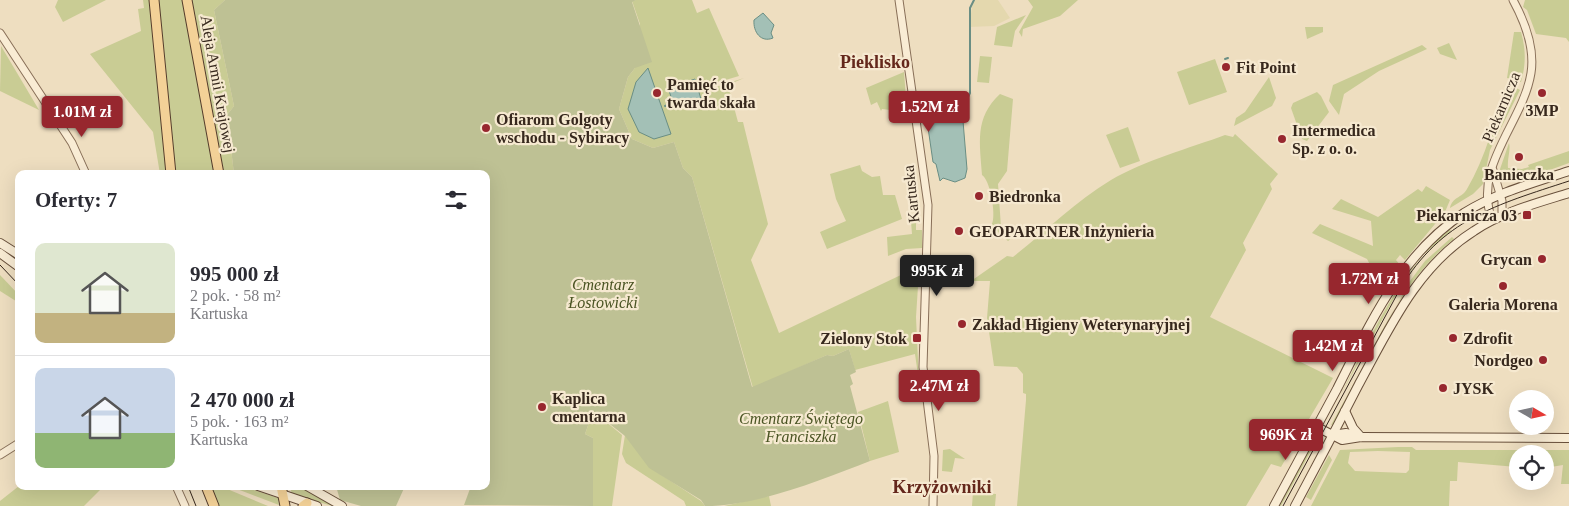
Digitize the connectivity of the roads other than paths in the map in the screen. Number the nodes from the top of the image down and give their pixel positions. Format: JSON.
{"nodes":[{"id":1,"x":154,"y":0,"type":"edge"},
{"id":2,"x":187,"y":0,"type":"edge"},
{"id":3,"x":899,"y":0,"type":"edge"},
{"id":4,"x":1513,"y":0,"type":"edge"},
{"id":5,"x":0,"y":33,"type":"edge"},
{"id":6,"x":1493,"y":167,"type":"junction"},
{"id":7,"x":84,"y":170,"type":"edge"},
{"id":8,"x":171,"y":170,"type":"edge"},
{"id":9,"x":218,"y":170,"type":"edge"},
{"id":10,"x":1569,"y":171,"type":"edge"},
{"id":11,"x":1569,"y":193,"type":"edge"},
{"id":12,"x":1501,"y":195,"type":"junction"},
{"id":13,"x":1488,"y":201,"type":"junction"},
{"id":14,"x":1502,"y":216,"type":"junction"},
{"id":15,"x":1492,"y":220,"type":"junction"},
{"id":16,"x":0,"y":243,"type":"edge"},
{"id":17,"x":15,"y":252,"type":"edge"},
{"id":18,"x":0,"y":253,"type":"edge"},
{"id":19,"x":15,"y":264,"type":"edge"},
{"id":20,"x":1345,"y":411,"type":"junction"},
{"id":21,"x":1317,"y":427,"type":"junction"},
{"id":22,"x":1332,"y":435,"type":"junction"},
{"id":23,"x":1362,"y":437,"type":"junction"},
{"id":24,"x":1569,"y":438,"type":"edge"},
{"id":25,"x":15,"y":446,"type":"edge"},
{"id":26,"x":0,"y":455,"type":"edge"},
{"id":27,"x":178,"y":490,"type":"edge"},
{"id":28,"x":208,"y":490,"type":"edge"},
{"id":29,"x":314,"y":490,"type":"edge"},
{"id":30,"x":282,"y":491,"type":"edge"},
{"id":31,"x":305,"y":504,"type":"edge"},
{"id":32,"x":185,"y":506,"type":"edge"},
{"id":33,"x":214,"y":506,"type":"edge"},
{"id":34,"x":285,"y":506,"type":"edge"},
{"id":35,"x":317,"y":506,"type":"edge"},
{"id":36,"x":342,"y":506,"type":"edge"},
{"id":37,"x":933,"y":506,"type":"edge"},
{"id":38,"x":1274,"y":506,"type":"edge"},
{"id":39,"x":1295,"y":506,"type":"edge"}],
"edges":[{"from":1,"to":8,"type":"main road"},
{"from":2,"to":9,"type":"main road","name":"Aleja Armii Krajowej"},
{"from":3,"to":37,"type":"street","name":"Kartuska"},
{"from":4,"to":6,"type":"street","name":"Piekarnicza"},
{"from":5,"to":7,"type":"street"},
{"from":6,"to":12,"type":"street","name":"Piekarnicza"},
{"from":6,"to":13,"type":"street","name":"Piekarnicza"},
{"from":10,"to":12,"type":"main road"},
{"from":11,"to":14,"type":"main road"},
{"from":12,"to":13,"type":"main road"},
{"from":12,"to":14,"type":"street","name":"Piekarnicza"},
{"from":13,"to":15,"type":"street","name":"Piekarnicza"},
{"from":13,"to":21,"type":"main road"},
{"from":14,"to":15,"type":"main road"},
{"from":15,"to":20,"type":"main road"},
{"from":16,"to":17,"type":"main road"},
{"from":18,"to":19,"type":"main road"},
{"from":20,"to":22,"type":"main road"},
{"from":20,"to":23,"type":"main road"},
{"from":21,"to":22,"type":"main road"},
{"from":21,"to":38,"type":"main road"},
{"from":22,"to":23,"type":"main road"},
{"from":22,"to":39,"type":"main road"},
{"from":23,"to":24,"type":"main road"},
{"from":25,"to":26,"type":"street"},
{"from":27,"to":32,"type":"street"},
{"from":28,"to":33,"type":"main road"},
{"from":29,"to":36,"type":"main road"},
{"from":30,"to":31,"type":"main road"},
{"from":30,"to":34,"type":"main road"},
{"from":31,"to":35,"type":"main road"}]}
